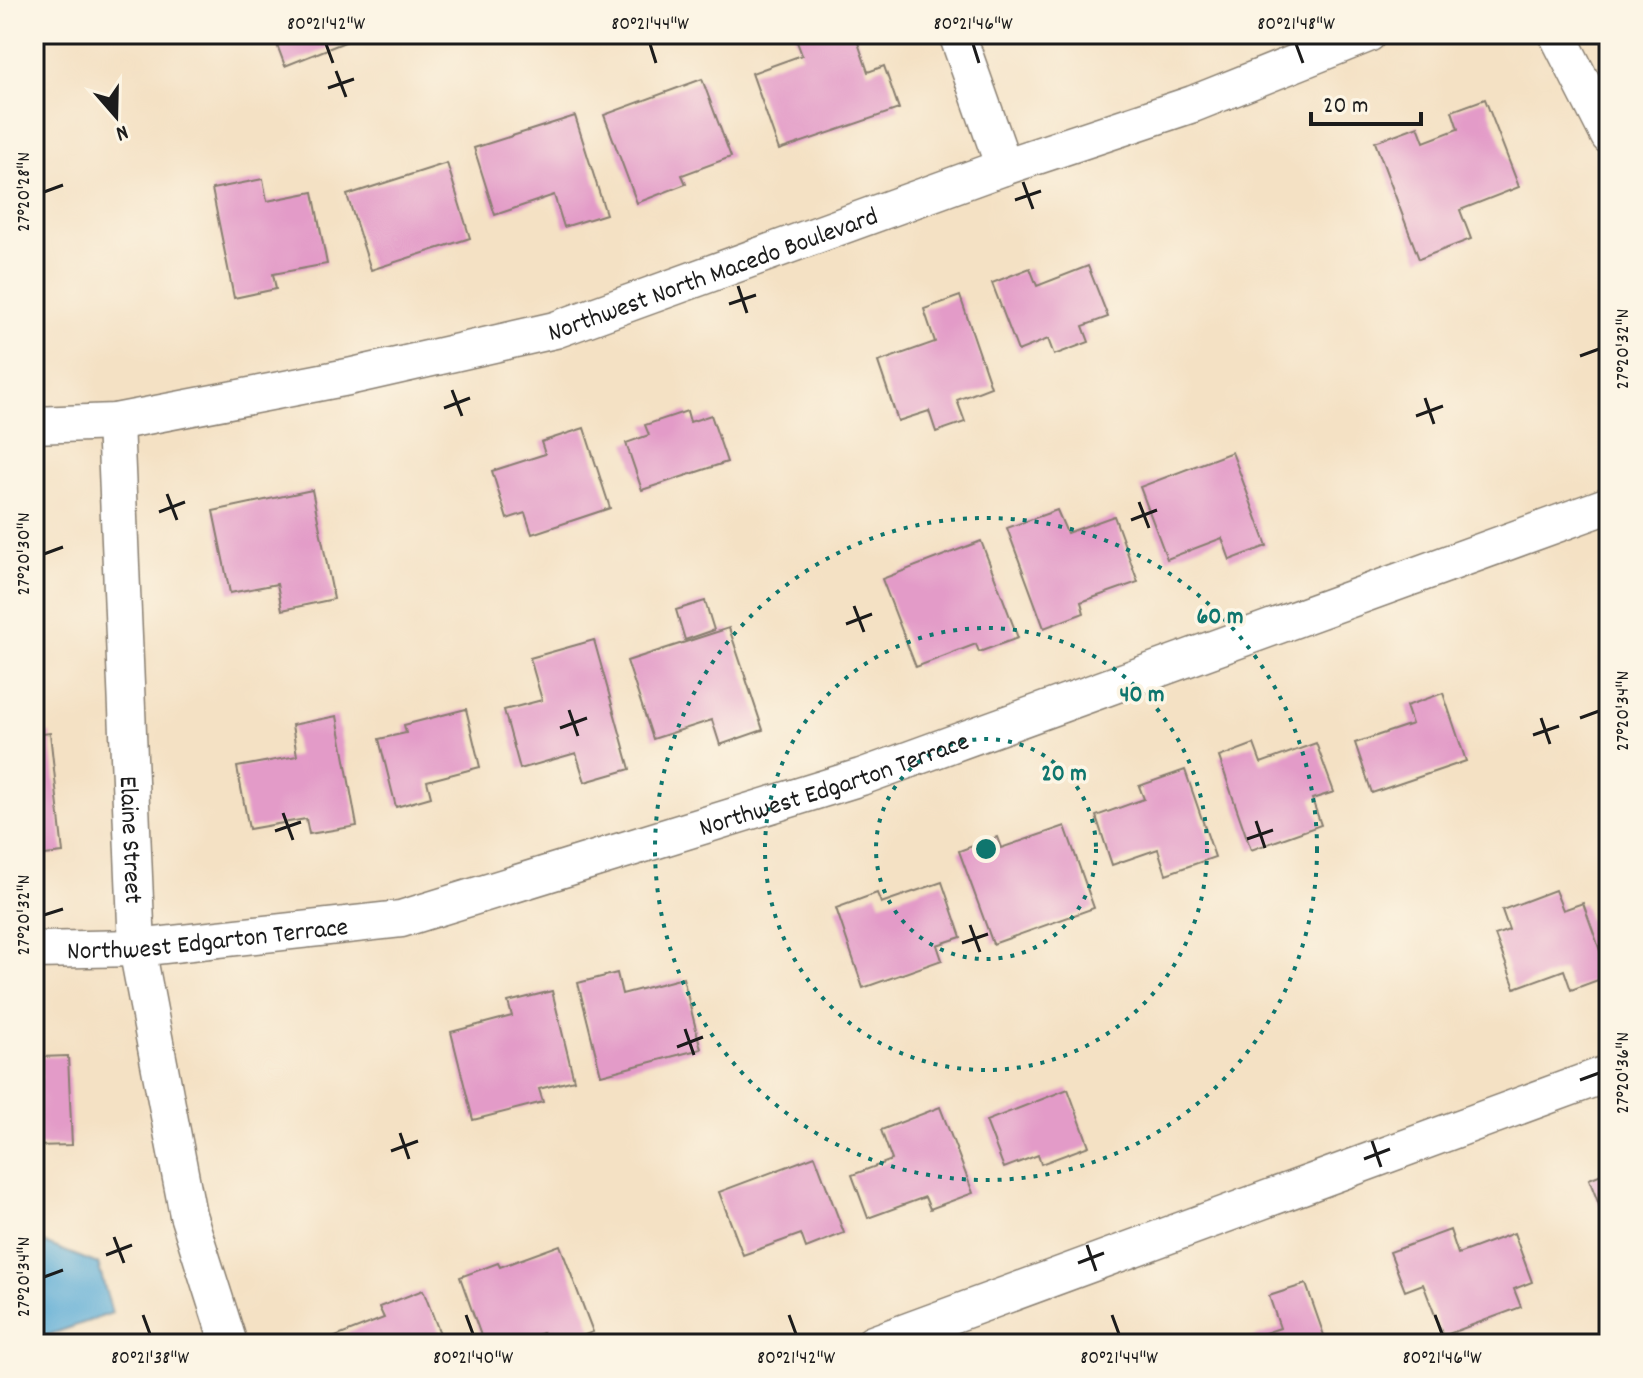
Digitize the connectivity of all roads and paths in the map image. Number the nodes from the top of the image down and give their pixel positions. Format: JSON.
{"nodes":[{"id":1,"x":957,"y":34,"type":"edge"},
{"id":2,"x":1368,"y":34,"type":"edge"},
{"id":3,"x":1557,"y":34,"type":"edge"},
{"id":4,"x":1609,"y":136,"type":"edge"},
{"id":5,"x":1004,"y":167,"type":"junction"},
{"id":6,"x":115,"y":422,"type":"junction"},
{"id":7,"x":34,"y":425,"type":"edge"},
{"id":8,"x":1609,"y":505,"type":"edge"},
{"id":9,"x":137,"y":948,"type":"junction"},
{"id":10,"x":34,"y":950,"type":"edge"},
{"id":11,"x":1609,"y":1073,"type":"edge"},
{"id":12,"x":229,"y":1344,"type":"edge"},
{"id":13,"x":873,"y":1344,"type":"edge"}],
"edges":[{"from":1,"to":5,"type":"street"},
{"from":2,"to":5,"type":"street","name":"Northwest North Macedo Boulevard"},
{"from":3,"to":4,"type":"street"},
{"from":5,"to":6,"type":"street","name":"Northwest North Macedo Boulevard"},
{"from":6,"to":7,"type":"street","name":"Northwest North Macedo Boulevard"},
{"from":6,"to":9,"type":"street","name":"Elaine Street"},
{"from":8,"to":9,"type":"street","name":"Northwest Edgarton Terrace"},
{"from":9,"to":10,"type":"street","name":"Northwest Edgarton Terrace"},
{"from":9,"to":12,"type":"street","name":"Elaine Street"},
{"from":11,"to":13,"type":"street"}]}
